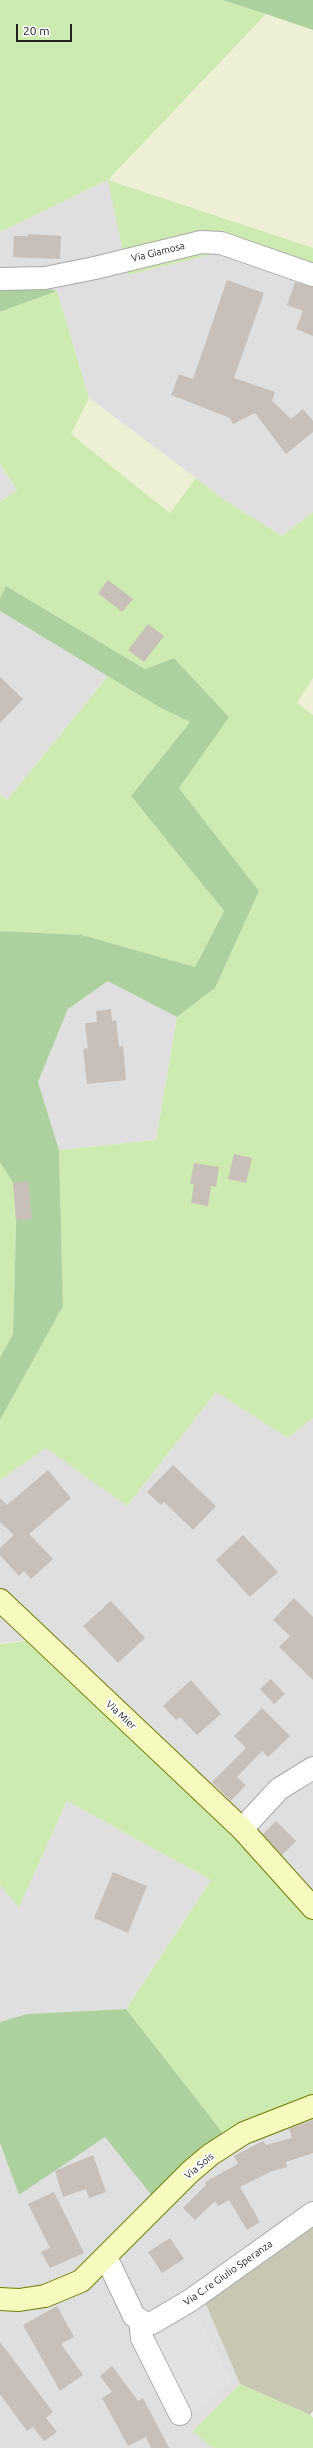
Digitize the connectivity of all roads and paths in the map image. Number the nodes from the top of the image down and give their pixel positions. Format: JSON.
{"nodes":[{"id":1,"x":313,"y":275,"type":"edge"},
{"id":2,"x":0,"y":279,"type":"edge"},
{"id":3,"x":0,"y":1600,"type":"edge"},
{"id":4,"x":313,"y":1768,"type":"edge"},
{"id":5,"x":242,"y":1829,"type":"junction"},
{"id":6,"x":313,"y":1908,"type":"edge"},
{"id":7,"x":313,"y":2106,"type":"edge"},
{"id":8,"x":313,"y":2212,"type":"edge"},
{"id":9,"x":106,"y":2257,"type":"junction"},
{"id":10,"x":0,"y":2299,"type":"edge"},
{"id":11,"x":140,"y":2320,"type":"junction"},
{"id":12,"x":180,"y":2414,"type":"dead end"}],
"edges":[{"from":1,"to":2,"type":"street","name":"Via Giamosa"},
{"from":3,"to":5,"type":"street","name":"Via Mier"},
{"from":4,"to":5,"type":"street"},
{"from":5,"to":6,"type":"street","name":"Via Mier"},
{"from":7,"to":9,"type":"street","name":"Via Sois"},
{"from":8,"to":11,"type":"street","name":"Via C.re Giulio Speranza"},
{"from":9,"to":10,"type":"street","name":"Via Sois"},
{"from":9,"to":11,"type":"street"},
{"from":11,"to":12,"type":"street"}]}
